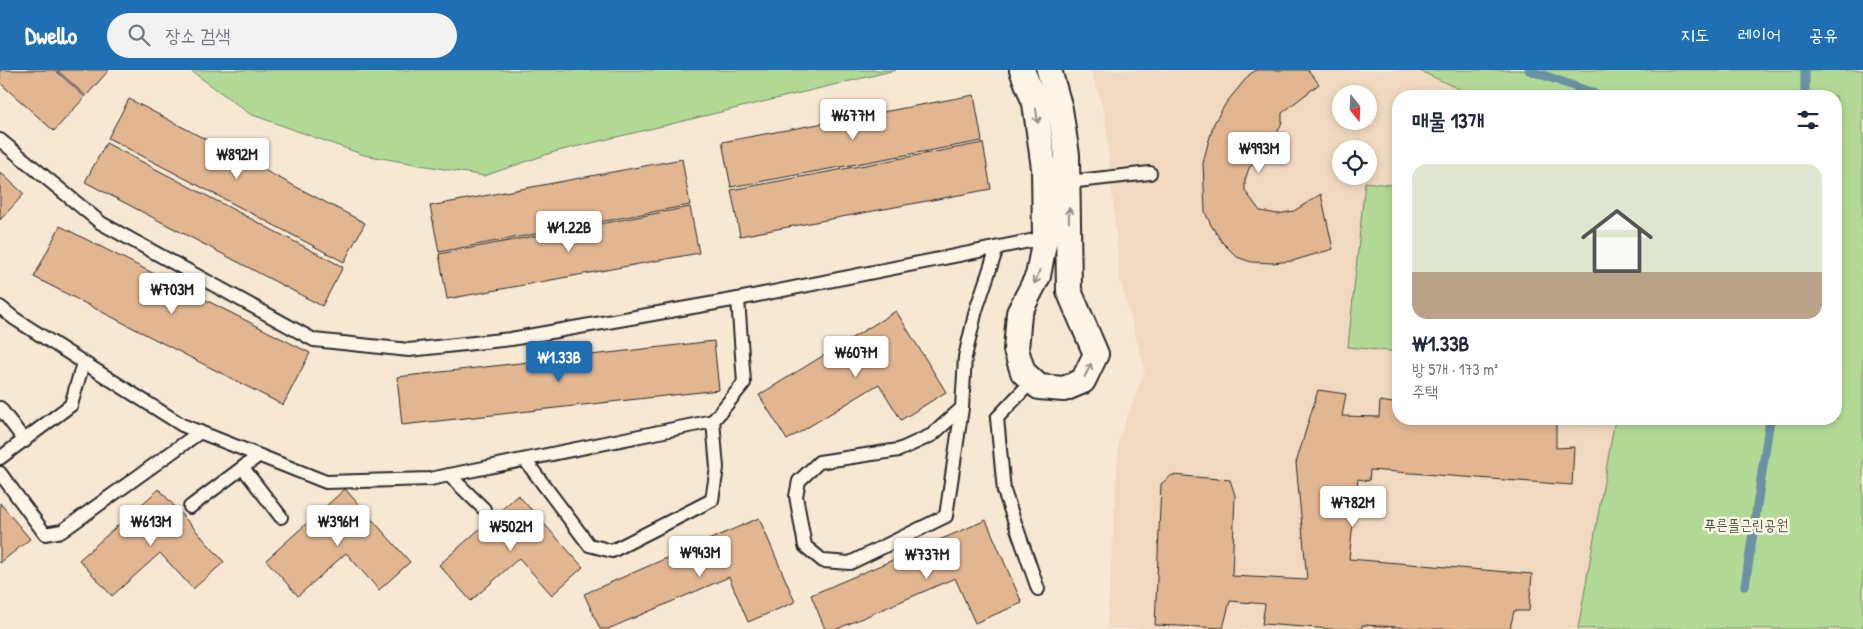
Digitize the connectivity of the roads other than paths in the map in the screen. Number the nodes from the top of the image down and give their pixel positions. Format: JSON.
{"nodes":[{"id":1,"x":1022,"y":70,"type":"edge"},
{"id":2,"x":1049,"y":70,"type":"edge"},
{"id":3,"x":0,"y":140,"type":"edge"},
{"id":4,"x":1150,"y":173,"type":"dead end"},
{"id":5,"x":1068,"y":182,"type":"junction"},
{"id":6,"x":1045,"y":238,"type":"junction"},
{"id":7,"x":997,"y":248,"type":"junction"},
{"id":8,"x":738,"y":299,"type":"junction"},
{"id":9,"x":0,"y":307,"type":"edge"},
{"id":10,"x":83,"y":362,"type":"junction"},
{"id":11,"x":1032,"y":381,"type":"junction"},
{"id":12,"x":0,"y":408,"type":"edge"},
{"id":13,"x":962,"y":408,"type":"junction"},
{"id":14,"x":713,"y":421,"type":"junction"},
{"id":15,"x":200,"y":432,"type":"junction"},
{"id":16,"x":25,"y":441,"type":"junction"},
{"id":17,"x":258,"y":456,"type":"junction"},
{"id":18,"x":0,"y":458,"type":"edge"},
{"id":19,"x":525,"y":460,"type":"junction"},
{"id":20,"x":243,"y":468,"type":"junction"},
{"id":21,"x":0,"y":473,"type":"edge"},
{"id":22,"x":449,"y":475,"type":"junction"},
{"id":23,"x":190,"y":507,"type":"dead end"},
{"id":24,"x":484,"y":509,"type":"dead end"},
{"id":25,"x":281,"y":517,"type":"dead end"},
{"id":26,"x":1038,"y":589,"type":"dead end"}],
"edges":[{"from":1,"to":6,"type":"street","one_way":true},
{"from":2,"to":5,"type":"street"},
{"from":3,"to":8,"type":"lane"},
{"from":4,"to":5,"type":"lane"},
{"from":11,"to":5,"type":"street","one_way":true},
{"from":6,"to":7,"type":"lane"},
{"from":6,"to":11,"type":"street","one_way":true},
{"from":7,"to":8,"type":"lane"},
{"from":7,"to":13,"type":"lane"},
{"from":8,"to":14,"type":"lane"},
{"from":9,"to":10,"type":"lane"},
{"from":10,"to":15,"type":"lane"},
{"from":10,"to":16,"type":"lane"},
{"from":11,"to":26,"type":"lane"},
{"from":12,"to":16,"type":"lane"},
{"from":13,"to":13,"type":"lane"},
{"from":14,"to":19,"type":"lane"},
{"from":14,"to":19,"type":"lane"},
{"from":15,"to":17,"type":"lane"},
{"from":15,"to":21,"type":"lane"},
{"from":16,"to":18,"type":"lane"},
{"from":17,"to":20,"type":"lane"},
{"from":17,"to":22,"type":"lane"},
{"from":19,"to":22,"type":"lane"},
{"from":20,"to":23,"type":"lane"},
{"from":20,"to":25,"type":"lane"},
{"from":22,"to":24,"type":"lane"}]}
